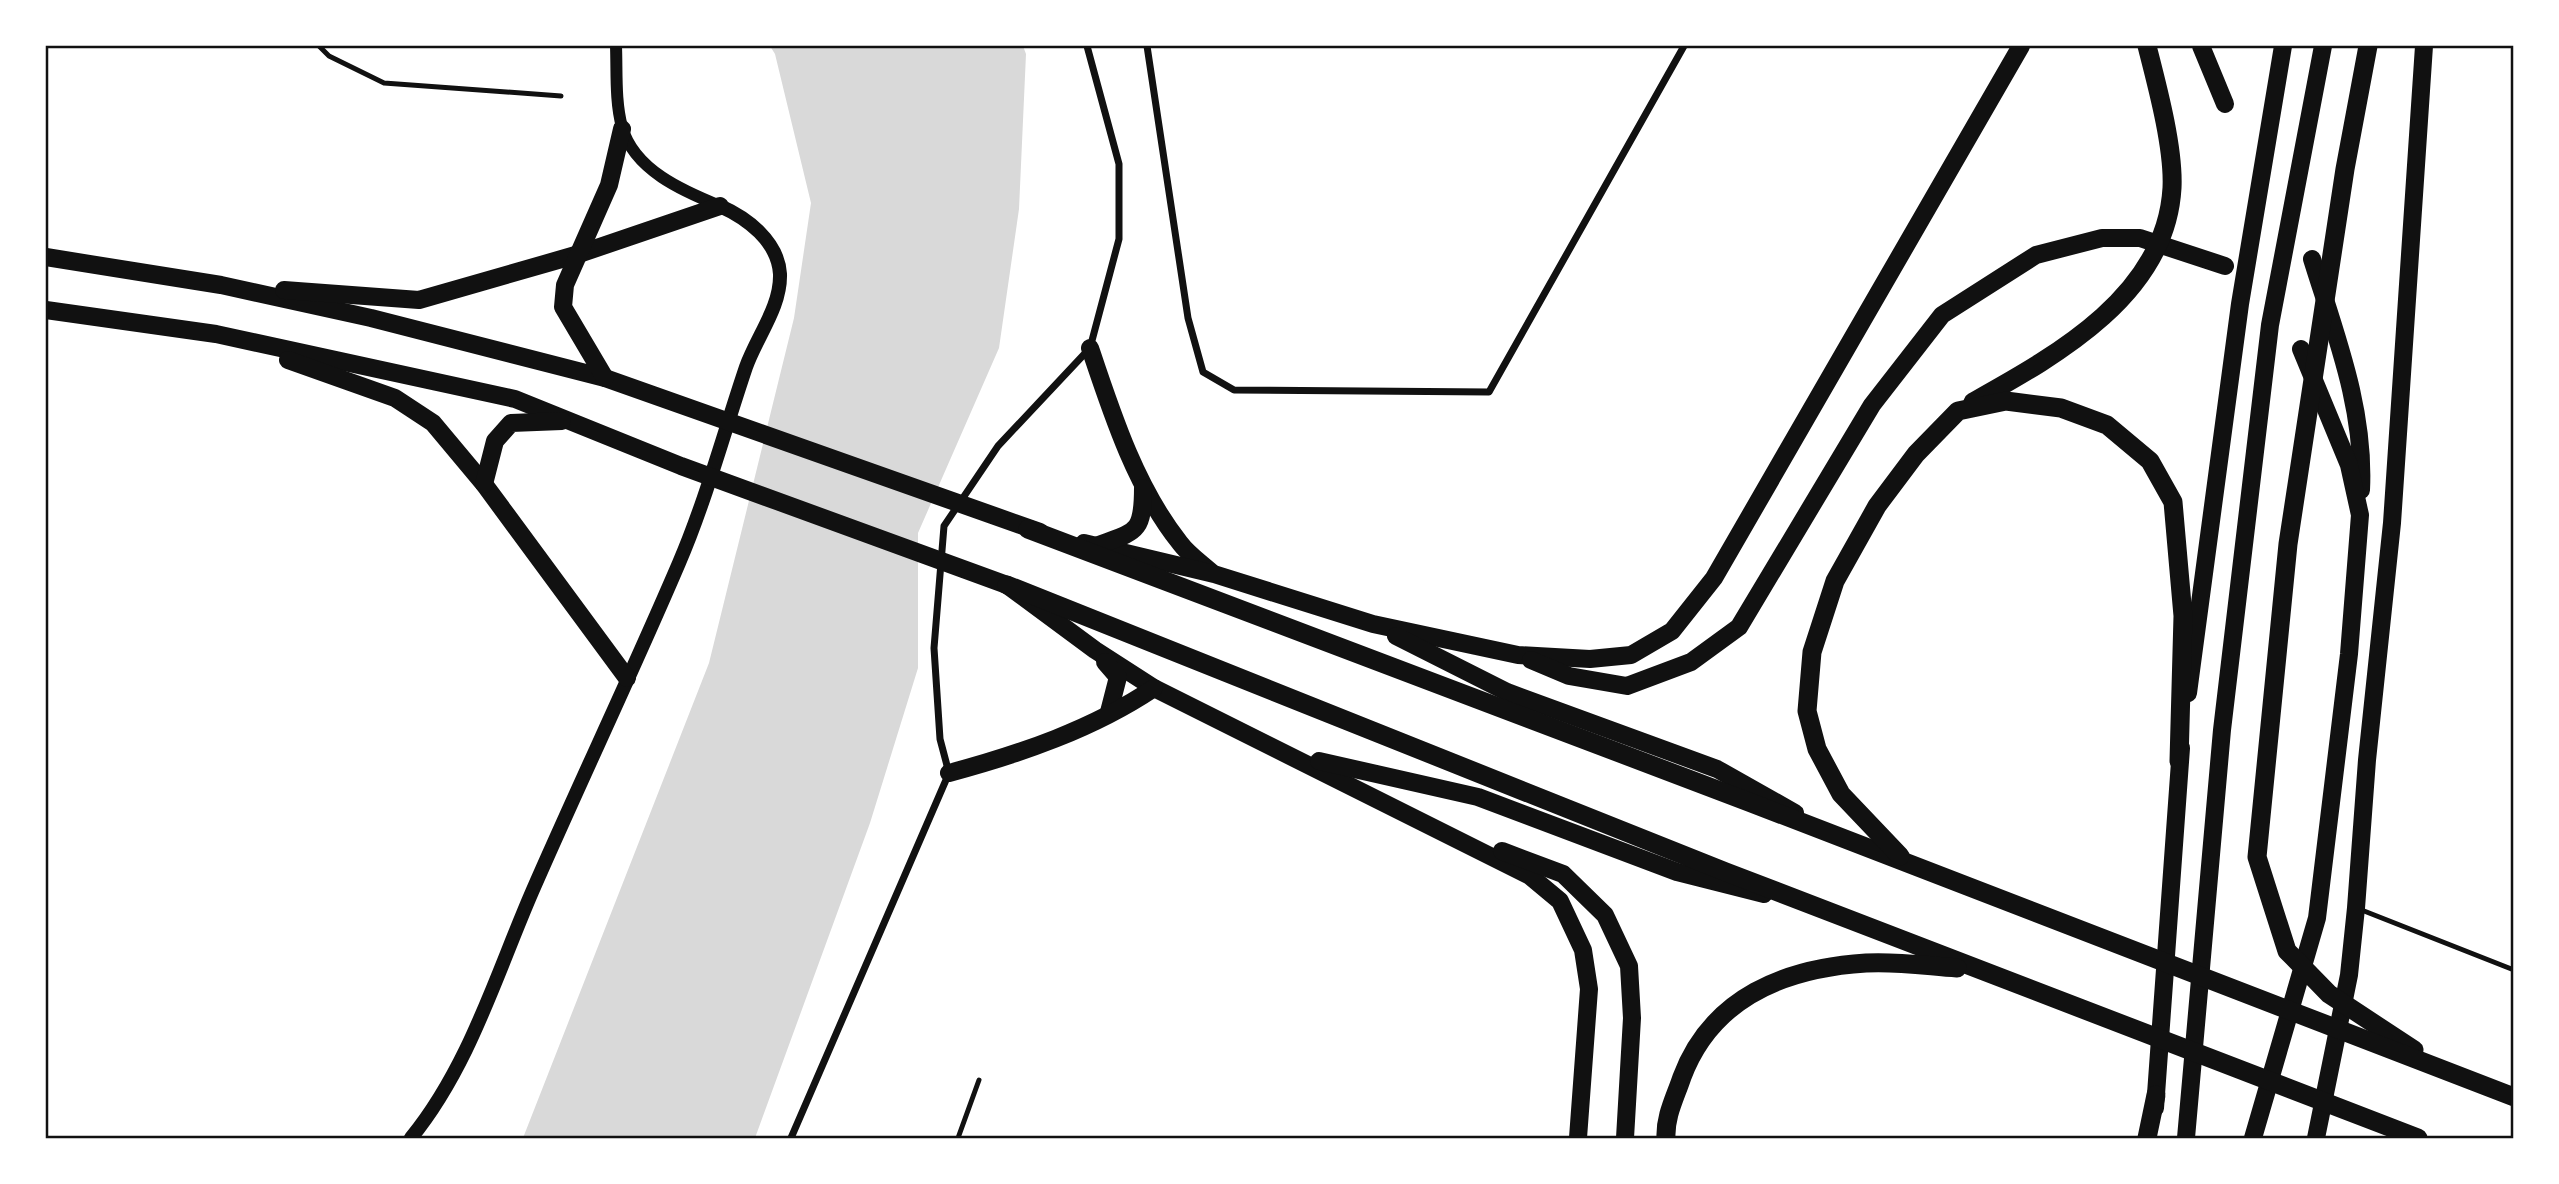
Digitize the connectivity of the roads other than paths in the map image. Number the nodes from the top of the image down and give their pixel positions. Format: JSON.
{"nodes":[{"id":1,"x":320,"y":46,"type":"edge"},
{"id":2,"x":616,"y":46,"type":"edge"},
{"id":3,"x":1087,"y":46,"type":"edge"},
{"id":4,"x":1147,"y":46,"type":"edge"},
{"id":5,"x":1684,"y":46,"type":"edge"},
{"id":6,"x":2021,"y":46,"type":"edge"},
{"id":7,"x":2147,"y":46,"type":"edge"},
{"id":8,"x":2201,"y":46,"type":"edge"},
{"id":9,"x":2283,"y":46,"type":"edge"},
{"id":10,"x":2323,"y":46,"type":"edge"},
{"id":11,"x":2368,"y":46,"type":"edge"},
{"id":12,"x":2424,"y":46,"type":"edge"},
{"id":13,"x":561,"y":96,"type":"dead end"},
{"id":14,"x":2225,"y":104,"type":"dead end"},
{"id":15,"x":622,"y":129,"type":"junction"},
{"id":16,"x":720,"y":206,"type":"junction"},
{"id":17,"x":579,"y":254,"type":"junction"},
{"id":18,"x":46,"y":257,"type":"edge"},
{"id":19,"x":2312,"y":259,"type":"dead end"},
{"id":20,"x":2225,"y":266,"type":"dead end"},
{"id":21,"x":221,"y":285,"type":"junction"},
{"id":22,"x":46,"y":310,"type":"edge"},
{"id":23,"x":216,"y":334,"type":"junction"},
{"id":24,"x":1090,"y":348,"type":"junction"},
{"id":25,"x":2301,"y":349,"type":"dead end"},
{"id":26,"x":605,"y":378,"type":"junction"},
{"id":27,"x":1958,"y":411,"type":"junction"},
{"id":28,"x":572,"y":421,"type":"junction"},
{"id":29,"x":1143,"y":481,"type":"junction"},
{"id":30,"x":484,"y":484,"type":"junction"},
{"id":31,"x":2360,"y":515,"type":"junction"},
{"id":32,"x":1028,"y":529,"type":"junction"},
{"id":33,"x":1096,"y":546,"type":"junction"},
{"id":34,"x":1214,"y":574,"type":"junction"},
{"id":35,"x":1007,"y":585,"type":"junction"},
{"id":36,"x":1373,"y":624,"type":"junction"},
{"id":37,"x":1095,"y":650,"type":"junction"},
{"id":38,"x":1518,"y":655,"type":"junction"},
{"id":39,"x":627,"y":678,"type":"junction"},
{"id":40,"x":1154,"y":688,"type":"junction"},
{"id":41,"x":1109,"y":712,"type":"junction"},
{"id":42,"x":1295,"y":756,"type":"junction"},
{"id":43,"x":2179,"y":761,"type":"junction"},
{"id":44,"x":948,"y":773,"type":"junction"},
{"id":45,"x":1410,"y":816,"type":"junction"},
{"id":46,"x":1835,"y":835,"type":"junction"},
{"id":47,"x":1908,"y":863,"type":"junction"},
{"id":48,"x":1817,"y":907,"type":"junction"},
{"id":49,"x":2356,"y":908,"type":"junction"},
{"id":50,"x":1977,"y":970,"type":"junction"},
{"id":51,"x":2514,"y":970,"type":"edge"},
{"id":52,"x":2446,"y":1071,"type":"junction"},
{"id":53,"x":979,"y":1080,"type":"dead end"},
{"id":54,"x":2156,"y":1096,"type":"junction"},
{"id":55,"x":2514,"y":1097,"type":"edge"},
{"id":56,"x":411,"y":1139,"type":"edge"},
{"id":57,"x":791,"y":1139,"type":"edge"},
{"id":58,"x":958,"y":1139,"type":"edge"},
{"id":59,"x":1578,"y":1139,"type":"edge"},
{"id":60,"x":1625,"y":1139,"type":"edge"},
{"id":61,"x":1666,"y":1139,"type":"edge"},
{"id":62,"x":2147,"y":1139,"type":"edge"},
{"id":63,"x":2152,"y":1139,"type":"edge"},
{"id":64,"x":2186,"y":1139,"type":"edge"},
{"id":65,"x":2253,"y":1139,"type":"edge"},
{"id":66,"x":2316,"y":1139,"type":"edge"},
{"id":67,"x":2418,"y":1139,"type":"edge"}],
"edges":[{"from":1,"to":13,"type":"lane"},
{"from":2,"to":15,"type":"street"},
{"from":3,"to":24,"type":"street"},
{"from":4,"to":5,"type":"street"},
{"from":6,"to":38,"type":"main road"},
{"from":7,"to":27,"type":"highway"},
{"from":8,"to":14,"type":"main road"},
{"from":9,"to":43,"type":"main road"},
{"from":10,"to":64,"type":"main road"},
{"from":11,"to":52,"type":"highway"},
{"from":12,"to":49,"type":"main road"},
{"from":15,"to":16,"type":"street"},
{"from":15,"to":17,"type":"main road"},
{"from":16,"to":17,"type":"main road"},
{"from":16,"to":39,"type":"main road"},
{"from":17,"to":21,"type":"main road"},
{"from":17,"to":26,"type":"main road"},
{"from":18,"to":21,"type":"main road"},
{"from":19,"to":31,"type":"main road"},
{"from":20,"to":38,"type":"main road"},
{"from":21,"to":26,"type":"main road"},
{"from":22,"to":23,"type":"main road"},
{"from":23,"to":28,"type":"main road"},
{"from":23,"to":30,"type":"main road"},
{"from":24,"to":29,"type":"main road"},
{"from":24,"to":44,"type":"street"},
{"from":25,"to":31,"type":"main road"},
{"from":26,"to":32,"type":"main road"},
{"from":27,"to":43,"type":"highway"},
{"from":27,"to":47,"type":"highway"},
{"from":28,"to":30,"type":"main road"},
{"from":28,"to":35,"type":"main road"},
{"from":29,"to":33,"type":"main road"},
{"from":29,"to":34,"type":"main road"},
{"from":30,"to":39,"type":"main road"},
{"from":31,"to":65,"type":"main road"},
{"from":32,"to":33,"type":"main road"},
{"from":32,"to":46,"type":"highway"},
{"from":33,"to":34,"type":"main road"},
{"from":34,"to":36,"type":"main road"},
{"from":35,"to":37,"type":"main road"},
{"from":35,"to":48,"type":"highway"},
{"from":36,"to":38,"type":"main road"},
{"from":36,"to":46,"type":"main road"},
{"from":37,"to":40,"type":"main road"},
{"from":37,"to":41,"type":"main road"},
{"from":39,"to":56,"type":"main road"},
{"from":40,"to":41,"type":"main road"},
{"from":40,"to":42,"type":"main road"},
{"from":41,"to":44,"type":"main road"},
{"from":42,"to":45,"type":"main road"},
{"from":42,"to":48,"type":"main road"},
{"from":43,"to":54,"type":"main road"},
{"from":44,"to":57,"type":"street"},
{"from":45,"to":59,"type":"main road"},
{"from":45,"to":60,"type":"main road"},
{"from":46,"to":47,"type":"highway"},
{"from":47,"to":52,"type":"highway"},
{"from":48,"to":50,"type":"highway"},
{"from":49,"to":51,"type":"lane"},
{"from":49,"to":66,"type":"main road"},
{"from":50,"to":61,"type":"highway"},
{"from":50,"to":67,"type":"highway"},
{"from":52,"to":55,"type":"highway"},
{"from":53,"to":58,"type":"lane"},
{"from":54,"to":62,"type":"highway"},
{"from":54,"to":63,"type":"main road"}]}
